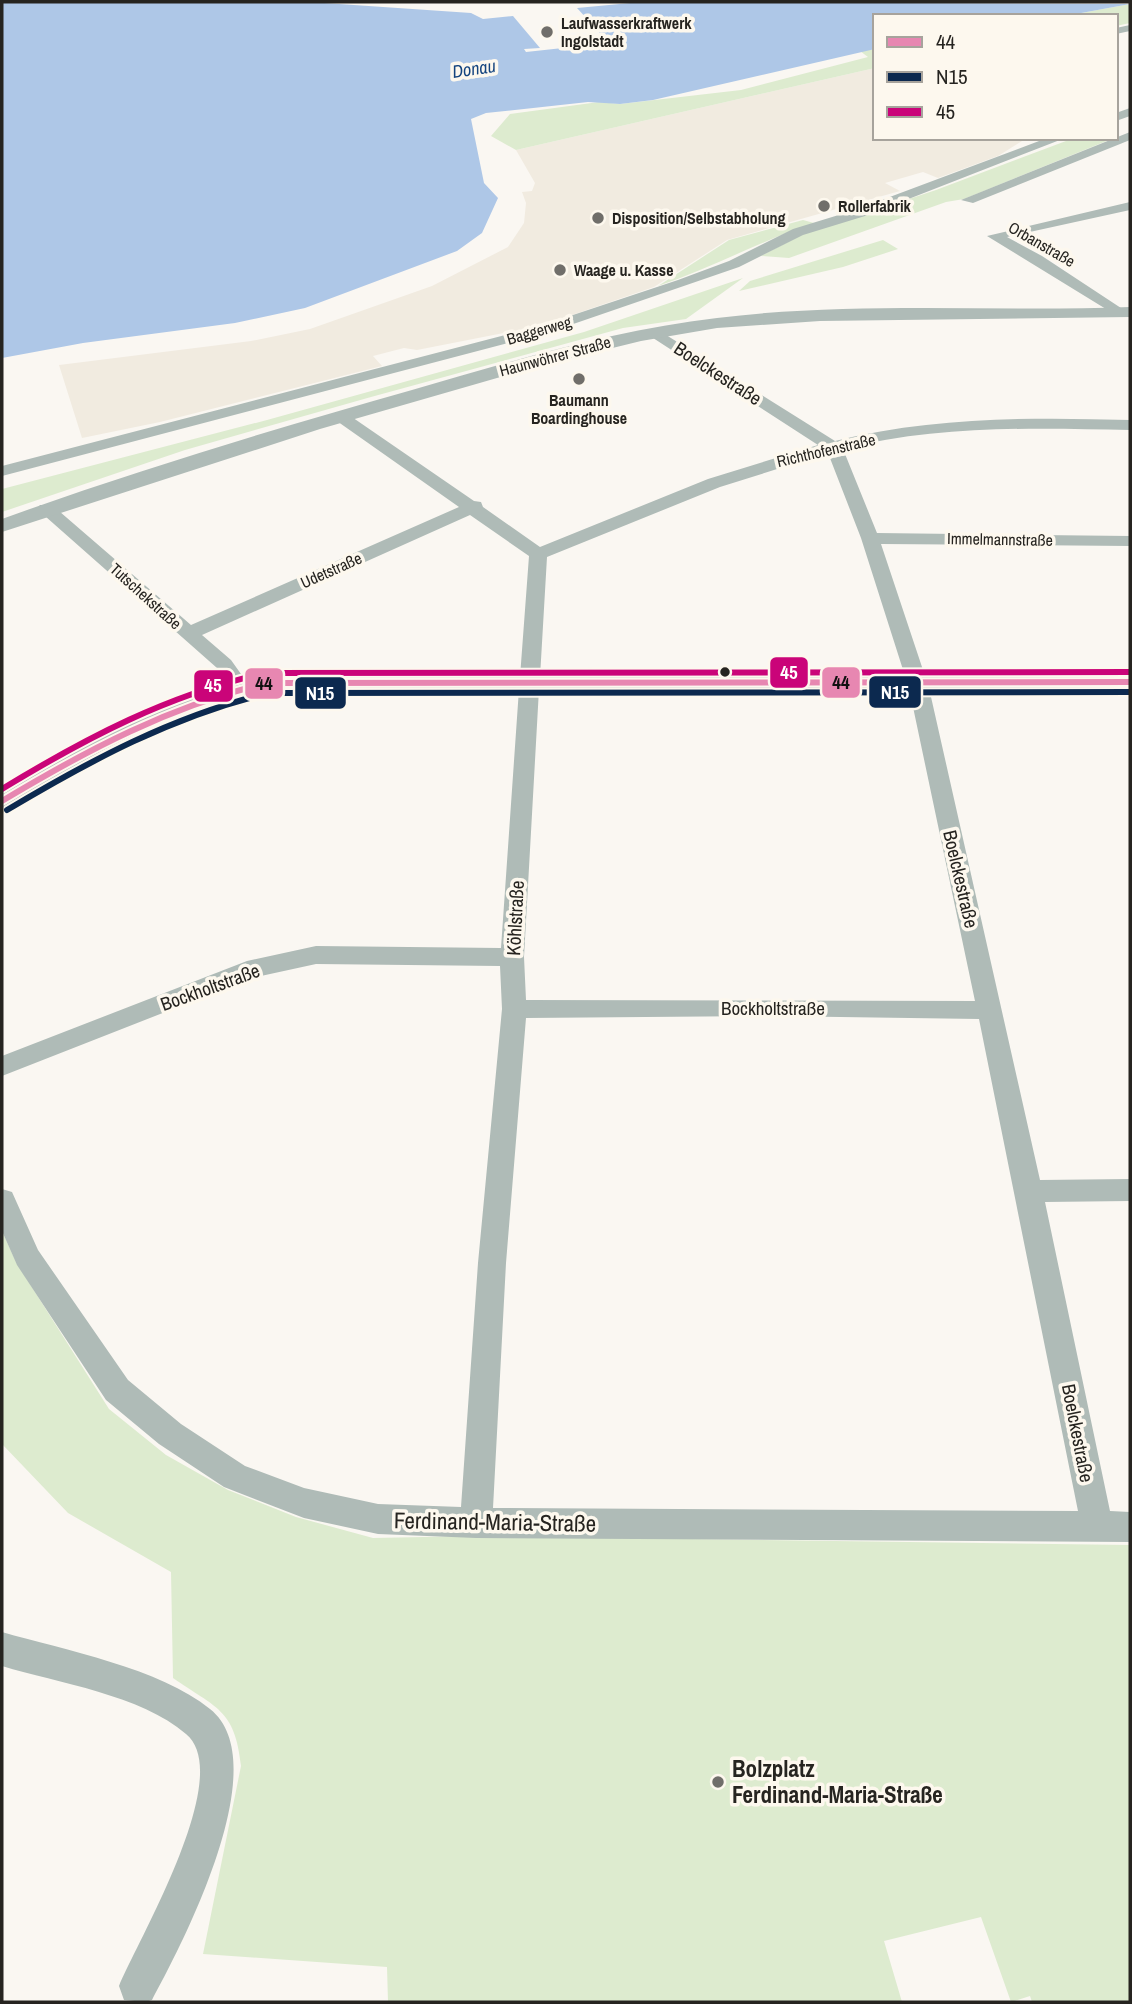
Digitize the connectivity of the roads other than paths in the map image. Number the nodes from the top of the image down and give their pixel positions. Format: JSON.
{"nodes":[{"id":1,"x":1130,"y":136,"type":"edge"},
{"id":2,"x":1054,"y":140,"type":"edge"},
{"id":3,"x":968,"y":200,"type":"dead end"},
{"id":4,"x":1130,"y":206,"type":"edge"},
{"id":5,"x":1125,"y":313,"type":"edge"},
{"id":6,"x":655,"y":332,"type":"junction"},
{"id":7,"x":340,"y":416,"type":"junction"},
{"id":8,"x":1130,"y":425,"type":"edge"},
{"id":9,"x":834,"y":448,"type":"junction"},
{"id":10,"x":2,"y":471,"type":"edge"},
{"id":11,"x":474,"y":506,"type":"junction"},
{"id":12,"x":46,"y":509,"type":"junction"},
{"id":13,"x":2,"y":526,"type":"edge"},
{"id":14,"x":870,"y":538,"type":"junction"},
{"id":15,"x":1130,"y":541,"type":"edge"},
{"id":16,"x":538,"y":554,"type":"junction"},
{"id":17,"x":188,"y":634,"type":"junction"},
{"id":18,"x":917,"y":681,"type":"junction"},
{"id":19,"x":1130,"y":682,"type":"edge"},
{"id":20,"x":529,"y":684,"type":"junction"},
{"id":21,"x":240,"y":687,"type":"junction"},
{"id":22,"x":2,"y":801,"type":"edge"},
{"id":23,"x":512,"y":957,"type":"junction"},
{"id":24,"x":514,"y":1009,"type":"junction"},
{"id":25,"x":990,"y":1010,"type":"junction"},
{"id":26,"x":2,"y":1066,"type":"edge"},
{"id":27,"x":1130,"y":1189,"type":"edge"},
{"id":28,"x":1029,"y":1191,"type":"junction"},
{"id":29,"x":2,"y":1200,"type":"edge"},
{"id":30,"x":476,"y":1523,"type":"junction"},
{"id":31,"x":1097,"y":1527,"type":"junction"},
{"id":32,"x":1130,"y":1527,"type":"edge"},
{"id":33,"x":2,"y":1649,"type":"edge"},
{"id":34,"x":138,"y":1986,"type":"dead end"}],
"edges":[{"from":1,"to":3,"type":"street"},
{"from":2,"to":10,"type":"street","name":"Baggerweg"},
{"from":4,"to":5,"type":"street","name":"Orbanstraße"},
{"from":5,"to":6,"type":"street","name":"Haunwöhrer Straße"},
{"from":6,"to":7,"type":"street","name":"Haunwöhrer Straße"},
{"from":6,"to":9,"type":"street","name":"Boelckestraße"},
{"from":7,"to":11,"type":"street"},
{"from":7,"to":12,"type":"street","name":"Haunwöhrer Straße"},
{"from":8,"to":9,"type":"street","name":"Richthofenstraße"},
{"from":9,"to":14,"type":"street","name":"Boelckestraße"},
{"from":9,"to":16,"type":"street","name":"Richthofenstraße"},
{"from":11,"to":16,"type":"street"},
{"from":11,"to":17,"type":"street","name":"Udetstraße"},
{"from":12,"to":13,"type":"street","name":"Haunwöhrer Straße"},
{"from":12,"to":17,"type":"street","name":"Tutschekstraße"},
{"from":14,"to":15,"type":"street","name":"Immelmannstraße"},
{"from":14,"to":18,"type":"street","name":"Boelckestraße"},
{"from":16,"to":20,"type":"street","name":"Köhlstraße"},
{"from":17,"to":21,"type":"street","name":"Tutschekstraße"},
{"from":18,"to":19,"type":"street"},
{"from":18,"to":20,"type":"street"},
{"from":18,"to":25,"type":"street","name":"Boelckestraße"},
{"from":20,"to":21,"type":"street"},
{"from":20,"to":23,"type":"street","name":"Köhlstraße"},
{"from":21,"to":22,"type":"street"},
{"from":23,"to":24,"type":"street","name":"Köhlstraße"},
{"from":23,"to":26,"type":"street","name":"Bockholtstraße"},
{"from":24,"to":25,"type":"street","name":"Bockholtstraße"},
{"from":24,"to":30,"type":"street","name":"Köhlstraße"},
{"from":25,"to":28,"type":"street","name":"Boelckestraße"},
{"from":27,"to":28,"type":"street"},
{"from":28,"to":31,"type":"street","name":"Boelckestraße"},
{"from":29,"to":30,"type":"street","name":"Ferdinand-Maria-Straße"},
{"from":30,"to":31,"type":"street","name":"Ferdinand-Maria-Straße"},
{"from":31,"to":32,"type":"street","name":"Ferdinand-Maria-Straße"},
{"from":33,"to":34,"type":"street"}]}
